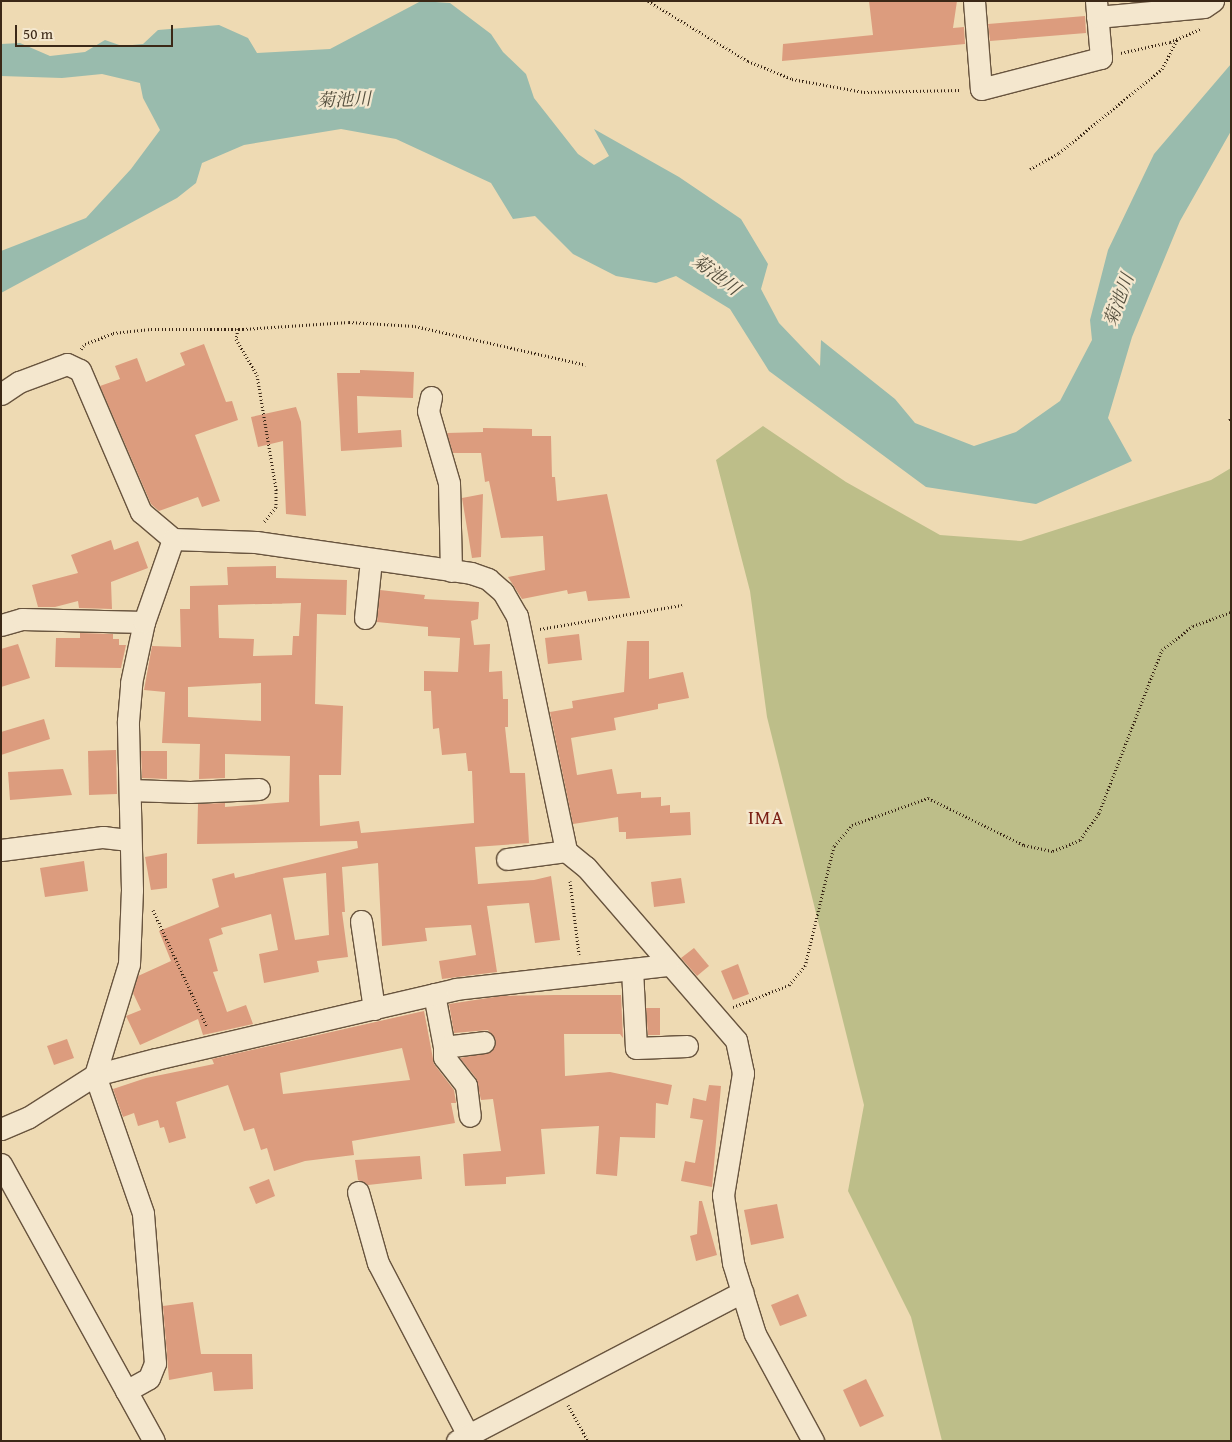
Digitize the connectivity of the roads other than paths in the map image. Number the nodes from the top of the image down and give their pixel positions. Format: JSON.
{"nodes":[{"id":1,"x":974,"y":1,"type":"edge"},
{"id":2,"x":1213,"y":1,"type":"edge"},
{"id":3,"x":1096,"y":9,"type":"edge"},
{"id":4,"x":1,"y":394,"type":"edge"},
{"id":5,"x":431,"y":397,"type":"dead end"},
{"id":6,"x":173,"y":539,"type":"junction"},
{"id":7,"x":371,"y":560,"type":"junction"},
{"id":8,"x":451,"y":571,"type":"junction"},
{"id":9,"x":365,"y":618,"type":"dead end"},
{"id":10,"x":144,"y":622,"type":"junction"},
{"id":11,"x":1,"y":625,"type":"edge"},
{"id":12,"x":258,"y":789,"type":"dead end"},
{"id":13,"x":130,"y":790,"type":"junction"},
{"id":14,"x":129,"y":840,"type":"junction"},
{"id":15,"x":1,"y":850,"type":"edge"},
{"id":16,"x":566,"y":851,"type":"junction"},
{"id":17,"x":506,"y":859,"type":"dead end"},
{"id":18,"x":361,"y":921,"type":"dead end"},
{"id":19,"x":668,"y":965,"type":"junction"},
{"id":20,"x":632,"y":970,"type":"junction"},
{"id":21,"x":434,"y":994,"type":"junction"},
{"id":22,"x":374,"y":1009,"type":"junction"},
{"id":23,"x":484,"y":1042,"type":"dead end"},
{"id":24,"x":687,"y":1046,"type":"dead end"},
{"id":25,"x":444,"y":1047,"type":"junction"},
{"id":26,"x":95,"y":1075,"type":"junction"},
{"id":27,"x":470,"y":1116,"type":"dead end"},
{"id":28,"x":1,"y":1129,"type":"edge"},
{"id":29,"x":1,"y":1164,"type":"edge"},
{"id":30,"x":358,"y":1192,"type":"dead end"},
{"id":31,"x":742,"y":1292,"type":"junction"},
{"id":32,"x":126,"y":1391,"type":"junction"},
{"id":33,"x":462,"y":1438,"type":"edge"},
{"id":34,"x":154,"y":1441,"type":"edge"},
{"id":35,"x":813,"y":1441,"type":"edge"}],
"edges":[{"from":1,"to":3,"type":"street"},
{"from":2,"to":3,"type":"street"},
{"from":4,"to":6,"type":"street"},
{"from":5,"to":8,"type":"street"},
{"from":6,"to":7,"type":"street"},
{"from":6,"to":10,"type":"street"},
{"from":7,"to":8,"type":"street"},
{"from":7,"to":9,"type":"street"},
{"from":8,"to":16,"type":"street"},
{"from":10,"to":11,"type":"street"},
{"from":10,"to":13,"type":"street"},
{"from":12,"to":13,"type":"street"},
{"from":13,"to":14,"type":"street"},
{"from":14,"to":15,"type":"street"},
{"from":14,"to":26,"type":"street"},
{"from":16,"to":17,"type":"street"},
{"from":16,"to":19,"type":"street"},
{"from":18,"to":22,"type":"street"},
{"from":19,"to":20,"type":"street"},
{"from":19,"to":31,"type":"street"},
{"from":20,"to":21,"type":"street"},
{"from":20,"to":24,"type":"street"},
{"from":21,"to":22,"type":"street"},
{"from":21,"to":25,"type":"street"},
{"from":22,"to":26,"type":"street"},
{"from":23,"to":25,"type":"street"},
{"from":25,"to":27,"type":"street"},
{"from":26,"to":28,"type":"street"},
{"from":26,"to":32,"type":"street"},
{"from":29,"to":32,"type":"street"},
{"from":30,"to":33,"type":"street"},
{"from":31,"to":33,"type":"street"},
{"from":31,"to":35,"type":"street"},
{"from":32,"to":34,"type":"street"}]}
